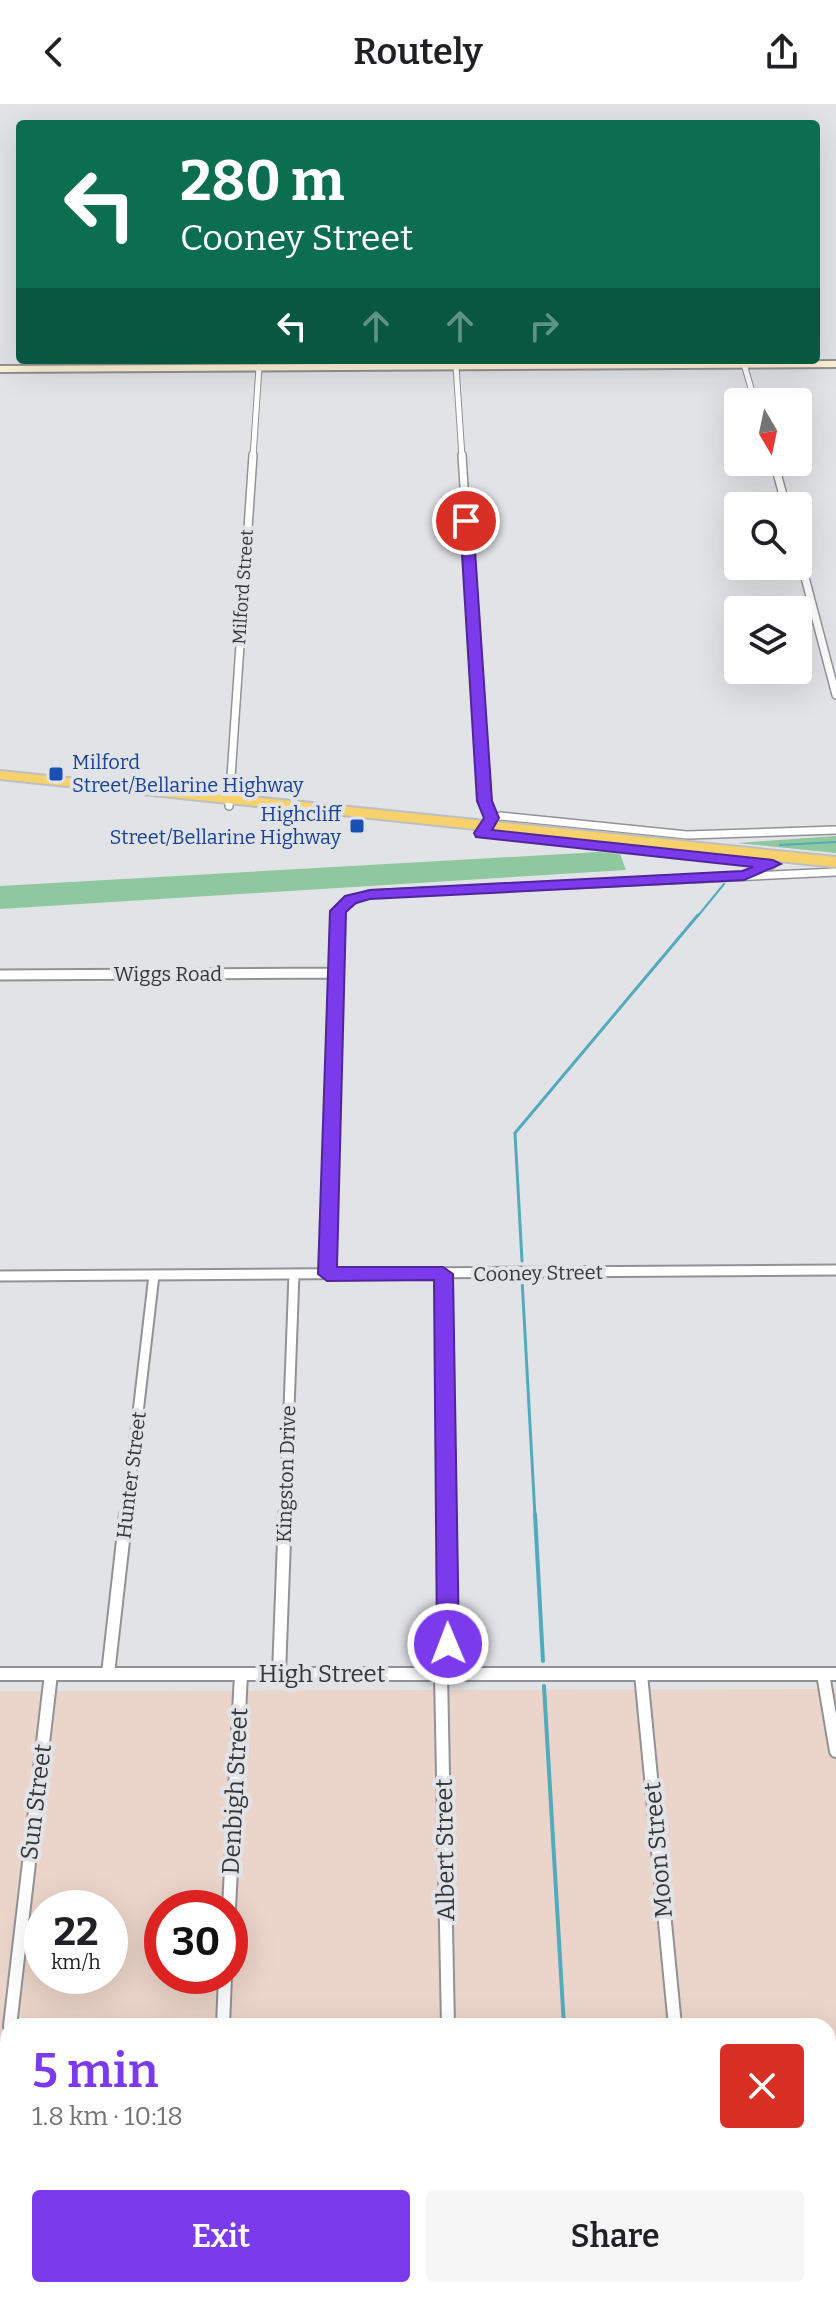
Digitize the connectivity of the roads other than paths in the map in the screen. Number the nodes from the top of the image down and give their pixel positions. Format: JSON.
{"nodes":[{"id":1,"x":744,"y":364,"type":"junction"},
{"id":2,"x":836,"y":364,"type":"edge"},
{"id":3,"x":456,"y":366,"type":"junction"},
{"id":4,"x":259,"y":367,"type":"junction"},
{"id":5,"x":0,"y":369,"type":"edge"},
{"id":6,"x":751,"y":388,"type":"edge"},
{"id":7,"x":806,"y":580,"type":"edge"},
{"id":8,"x":836,"y":695,"type":"edge"},
{"id":9,"x":0,"y":775,"type":"edge"},
{"id":10,"x":0,"y":784,"type":"edge"},
{"id":11,"x":229,"y":802,"type":"junction"},
{"id":12,"x":486,"y":825,"type":"junction"},
{"id":13,"x":836,"y":830,"type":"edge"},
{"id":14,"x":802,"y":858,"type":"junction"},
{"id":15,"x":836,"y":862,"type":"edge"},
{"id":16,"x":773,"y":864,"type":"junction"},
{"id":17,"x":836,"y":871,"type":"edge"},
{"id":18,"x":744,"y":876,"type":"junction"},
{"id":19,"x":336,"y":973,"type":"junction"},
{"id":20,"x":0,"y":975,"type":"edge"},
{"id":21,"x":836,"y":1270,"type":"edge"},
{"id":22,"x":294,"y":1274,"type":"junction"},
{"id":23,"x":327,"y":1274,"type":"junction"},
{"id":24,"x":443,"y":1274,"type":"junction"},
{"id":25,"x":154,"y":1275,"type":"junction"},
{"id":26,"x":1,"y":1280,"type":"edge"},
{"id":27,"x":0,"y":1674,"type":"edge"},
{"id":28,"x":51,"y":1674,"type":"junction"},
{"id":29,"x":108,"y":1674,"type":"junction"},
{"id":30,"x":241,"y":1674,"type":"junction"},
{"id":31,"x":279,"y":1674,"type":"junction"},
{"id":32,"x":445,"y":1674,"type":"junction"},
{"id":33,"x":641,"y":1674,"type":"junction"},
{"id":34,"x":830,"y":1674,"type":"edge"},
{"id":35,"x":836,"y":1751,"type":"edge"},
{"id":36,"x":230,"y":1890,"type":"edge"},
{"id":37,"x":224,"y":1994,"type":"edge"},
{"id":38,"x":11,"y":2018,"type":"edge"},
{"id":39,"x":223,"y":2018,"type":"edge"},
{"id":40,"x":448,"y":2018,"type":"edge"},
{"id":41,"x":674,"y":2018,"type":"edge"}],
"edges":[{"from":1,"to":2,"type":"street"},
{"from":1,"to":3,"type":"street"},
{"from":1,"to":6,"type":"street"},
{"from":3,"to":4,"type":"street"},
{"from":3,"to":12,"type":"street"},
{"from":4,"to":5,"type":"street"},
{"from":4,"to":11,"type":"street","name":"Milford Street"},
{"from":7,"to":8,"type":"street"},
{"from":9,"to":11,"type":"highway"},
{"from":10,"to":11,"type":"highway"},
{"from":11,"to":12,"type":"highway"},
{"from":12,"to":13,"type":"street"},
{"from":12,"to":14,"type":"highway"},
{"from":12,"to":16,"type":"highway"},
{"from":14,"to":15,"type":"highway"},
{"from":14,"to":16,"type":"highway"},
{"from":16,"to":17,"type":"highway"},
{"from":16,"to":18,"type":"street"},
{"from":17,"to":18,"type":"street"},
{"from":18,"to":19,"type":"street"},
{"from":19,"to":20,"type":"street","name":"Wiggs Road"},
{"from":19,"to":23,"type":"street"},
{"from":21,"to":24,"type":"street","name":"Cooney Street"},
{"from":22,"to":23,"type":"street","name":"Cooney Street"},
{"from":22,"to":25,"type":"street","name":"Cooney Street"},
{"from":22,"to":31,"type":"street","name":"Kingston Drive"},
{"from":23,"to":24,"type":"street","name":"Cooney Street"},
{"from":24,"to":32,"type":"street","name":"Albert Street"},
{"from":25,"to":26,"type":"street","name":"Cooney Street"},
{"from":25,"to":29,"type":"street","name":"Hunter Street"},
{"from":27,"to":28,"type":"street","name":"High Street"},
{"from":28,"to":29,"type":"street","name":"High Street"},
{"from":28,"to":38,"type":"street","name":"Sun Street"},
{"from":29,"to":30,"type":"street","name":"High Street"},
{"from":30,"to":31,"type":"street","name":"High Street"},
{"from":30,"to":36,"type":"street","name":"Denbigh Street"},
{"from":31,"to":32,"type":"street","name":"High Street"},
{"from":32,"to":33,"type":"street","name":"High Street"},
{"from":32,"to":40,"type":"street","name":"Albert Street"},
{"from":33,"to":34,"type":"street","name":"High Street"},
{"from":33,"to":41,"type":"street","name":"Moon Street"},
{"from":34,"to":35,"type":"street"},
{"from":37,"to":39,"type":"street"}]}
